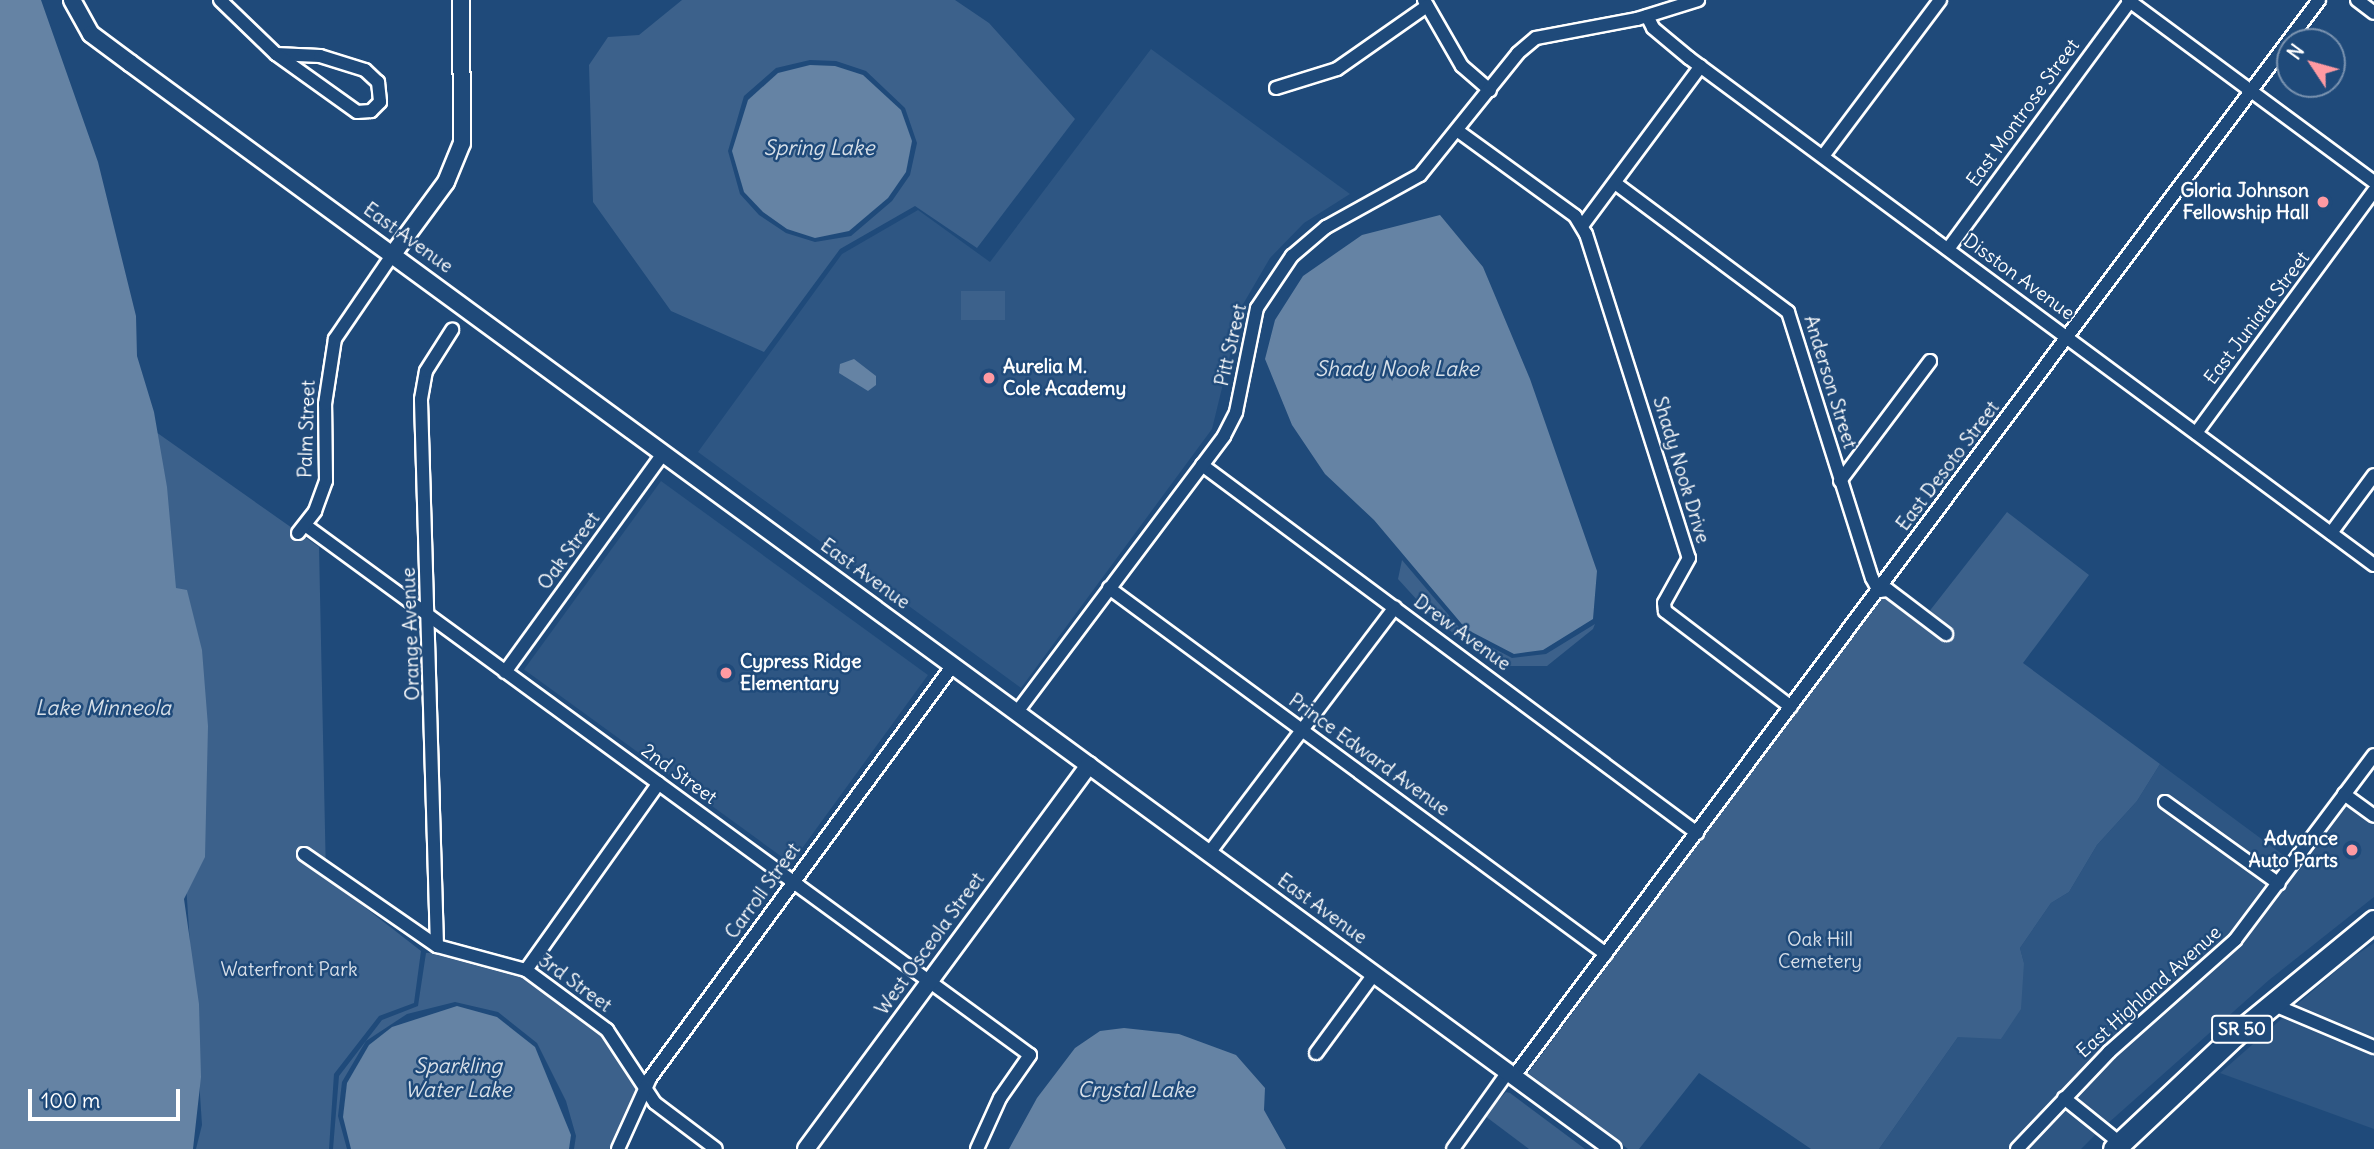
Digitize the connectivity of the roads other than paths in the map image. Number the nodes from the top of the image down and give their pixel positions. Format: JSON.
{"nodes":[{"id":1,"x":72,"y":0,"type":"edge"},
{"id":2,"x":220,"y":0,"type":"edge"},
{"id":3,"x":461,"y":0,"type":"edge"},
{"id":4,"x":1698,"y":0,"type":"edge"},
{"id":5,"x":1940,"y":0,"type":"edge"},
{"id":6,"x":2319,"y":0,"type":"edge"},
{"id":7,"x":2357,"y":0,"type":"edge"},
{"id":8,"x":2129,"y":1,"type":"edge"},
{"id":9,"x":1426,"y":3,"type":"edge"},
{"id":10,"x":2374,"y":13,"type":"edge"},
{"id":11,"x":1647,"y":16,"type":"junction"},
{"id":12,"x":276,"y":54,"type":"junction"},
{"id":13,"x":1701,"y":66,"type":"junction"},
{"id":14,"x":1276,"y":88,"type":"dead end"},
{"id":15,"x":1490,"y":90,"type":"junction"},
{"id":16,"x":2250,"y":92,"type":"junction"},
{"id":17,"x":1458,"y":131,"type":"junction"},
{"id":18,"x":1823,"y":156,"type":"junction"},
{"id":19,"x":2374,"y":182,"type":"edge"},
{"id":20,"x":1615,"y":183,"type":"junction"},
{"id":21,"x":2374,"y":191,"type":"edge"},
{"id":22,"x":1582,"y":226,"type":"junction"},
{"id":23,"x":1948,"y":249,"type":"junction"},
{"id":24,"x":393,"y":254,"type":"junction"},
{"id":25,"x":452,"y":330,"type":"dead end"},
{"id":26,"x":2069,"y":338,"type":"junction"},
{"id":27,"x":1930,"y":361,"type":"dead end"},
{"id":28,"x":2196,"y":433,"type":"junction"},
{"id":29,"x":664,"y":452,"type":"junction"},
{"id":30,"x":1202,"y":465,"type":"junction"},
{"id":31,"x":2374,"y":475,"type":"edge"},
{"id":32,"x":1840,"y":481,"type":"junction"},
{"id":33,"x":301,"y":529,"type":"joint"},
{"id":34,"x":2331,"y":533,"type":"junction"},
{"id":35,"x":2374,"y":565,"type":"edge"},
{"id":36,"x":1109,"y":587,"type":"junction"},
{"id":37,"x":1879,"y":591,"type":"junction"},
{"id":38,"x":1395,"y":607,"type":"junction"},
{"id":39,"x":429,"y":616,"type":"junction"},
{"id":40,"x":1946,"y":634,"type":"dead end"},
{"id":41,"x":953,"y":664,"type":"junction"},
{"id":42,"x":505,"y":672,"type":"junction"},
{"id":43,"x":1791,"y":707,"type":"junction"},
{"id":44,"x":1017,"y":712,"type":"junction"},
{"id":45,"x":1302,"y":731,"type":"junction"},
{"id":46,"x":2374,"y":755,"type":"edge"},
{"id":47,"x":1089,"y":765,"type":"junction"},
{"id":48,"x":659,"y":783,"type":"junction"},
{"id":49,"x":2344,"y":794,"type":"junction"},
{"id":50,"x":2165,"y":802,"type":"dead end"},
{"id":51,"x":2374,"y":816,"type":"edge"},
{"id":52,"x":1697,"y":833,"type":"junction"},
{"id":53,"x":1209,"y":853,"type":"junction"},
{"id":54,"x":304,"y":854,"type":"dead end"},
{"id":55,"x":794,"y":882,"type":"junction"},
{"id":56,"x":2279,"y":884,"type":"junction"},
{"id":57,"x":2374,"y":921,"type":"edge"},
{"id":58,"x":437,"y":946,"type":"junction"},
{"id":59,"x":1606,"y":954,"type":"junction"},
{"id":60,"x":526,"y":970,"type":"junction"},
{"id":61,"x":1374,"y":974,"type":"junction"},
{"id":62,"x":928,"y":981,"type":"junction"},
{"id":63,"x":2272,"y":1004,"type":"junction"},
{"id":64,"x":2374,"y":1047,"type":"edge"},
{"id":65,"x":1315,"y":1053,"type":"dead end"},
{"id":66,"x":1511,"y":1074,"type":"junction"},
{"id":67,"x":645,"y":1090,"type":"junction"},
{"id":68,"x":2064,"y":1098,"type":"junction"},
{"id":69,"x":2117,"y":1146,"type":"edge"},
{"id":70,"x":618,"y":1149,"type":"edge"},
{"id":71,"x":716,"y":1149,"type":"edge"},
{"id":72,"x":806,"y":1149,"type":"edge"},
{"id":73,"x":977,"y":1149,"type":"edge"},
{"id":74,"x":1452,"y":1149,"type":"edge"},
{"id":75,"x":1613,"y":1149,"type":"edge"},
{"id":76,"x":2017,"y":1149,"type":"edge"}],
"edges":[{"from":1,"to":24,"type":"street","name":"East Avenue"},
{"from":2,"to":12,"type":"street"},
{"from":3,"to":24,"type":"street"},
{"from":4,"to":11,"type":"street","name":"Pitt Street"},
{"from":5,"to":18,"type":"street"},
{"from":6,"to":16,"type":"street","name":"East Desoto Street"},
{"from":7,"to":10,"type":"street"},
{"from":8,"to":16,"type":"street"},
{"from":8,"to":23,"type":"street","name":"East Montrose Street"},
{"from":9,"to":14,"type":"street"},
{"from":9,"to":15,"type":"street"},
{"from":11,"to":13,"type":"street","name":"Disston Avenue"},
{"from":11,"to":15,"type":"street","name":"Pitt Street"},
{"from":12,"to":12,"type":"street"},
{"from":13,"to":18,"type":"street","name":"Disston Avenue"},
{"from":13,"to":20,"type":"street"},
{"from":15,"to":17,"type":"street","name":"Pitt Street"},
{"from":16,"to":19,"type":"street"},
{"from":16,"to":26,"type":"street","name":"East Desoto Street"},
{"from":17,"to":22,"type":"street"},
{"from":17,"to":30,"type":"street","name":"Pitt Street"},
{"from":18,"to":23,"type":"street","name":"Disston Avenue"},
{"from":20,"to":22,"type":"street"},
{"from":20,"to":32,"type":"street","name":"Anderson Street"},
{"from":21,"to":28,"type":"street","name":"East Juniata Street"},
{"from":22,"to":43,"type":"street","name":"Shady Nook Drive"},
{"from":23,"to":26,"type":"street","name":"Disston Avenue"},
{"from":24,"to":29,"type":"street","name":"East Avenue"},
{"from":24,"to":33,"type":"street","name":"Palm Street"},
{"from":25,"to":39,"type":"street","name":"Orange Avenue"},
{"from":26,"to":28,"type":"street","name":"Disston Avenue"},
{"from":26,"to":37,"type":"street","name":"East Desoto Street"},
{"from":27,"to":32,"type":"street"},
{"from":28,"to":34,"type":"street","name":"Disston Avenue"},
{"from":29,"to":41,"type":"street","name":"East Avenue"},
{"from":29,"to":42,"type":"street","name":"Oak Street"},
{"from":30,"to":36,"type":"street","name":"Pitt Street"},
{"from":30,"to":38,"type":"street","name":"Drew Avenue"},
{"from":31,"to":34,"type":"street"},
{"from":32,"to":37,"type":"street","name":"Anderson Street"},
{"from":33,"to":39,"type":"street","name":"2nd Street"},
{"from":34,"to":35,"type":"street","name":"Disston Avenue"},
{"from":36,"to":44,"type":"street","name":"Pitt Street"},
{"from":36,"to":45,"type":"street","name":"Prince Edward Avenue"},
{"from":37,"to":40,"type":"street"},
{"from":37,"to":43,"type":"street","name":"East Desoto Street"},
{"from":38,"to":45,"type":"street"},
{"from":38,"to":52,"type":"street","name":"Drew Avenue"},
{"from":39,"to":42,"type":"street","name":"2nd Street"},
{"from":39,"to":58,"type":"street","name":"Orange Avenue"},
{"from":41,"to":44,"type":"street","name":"East Avenue"},
{"from":41,"to":55,"type":"street","name":"Carroll Street"},
{"from":42,"to":48,"type":"street","name":"2nd Street"},
{"from":43,"to":52,"type":"street","name":"East Desoto Street"},
{"from":44,"to":47,"type":"street","name":"East Avenue"},
{"from":45,"to":53,"type":"street"},
{"from":45,"to":59,"type":"street","name":"Prince Edward Avenue"},
{"from":46,"to":49,"type":"street","name":"East Highland Avenue"},
{"from":47,"to":53,"type":"street","name":"East Avenue"},
{"from":47,"to":62,"type":"street","name":"West Osceola Street"},
{"from":48,"to":55,"type":"street","name":"2nd Street"},
{"from":48,"to":60,"type":"street"},
{"from":49,"to":51,"type":"street"},
{"from":49,"to":56,"type":"street","name":"East Highland Avenue"},
{"from":50,"to":56,"type":"street"},
{"from":52,"to":59,"type":"street","name":"East Desoto Street"},
{"from":53,"to":61,"type":"street","name":"East Avenue"},
{"from":54,"to":58,"type":"street","name":"3rd Street"},
{"from":55,"to":62,"type":"street","name":"2nd Street"},
{"from":55,"to":67,"type":"street","name":"Carroll Street"},
{"from":56,"to":68,"type":"street","name":"East Highland Avenue"},
{"from":57,"to":63,"type":"highway","number":"SR 50"},
{"from":58,"to":60,"type":"street","name":"3rd Street"},
{"from":59,"to":66,"type":"street","name":"East Desoto Street"},
{"from":60,"to":67,"type":"street","name":"3rd Street"},
{"from":61,"to":65,"type":"street"},
{"from":61,"to":66,"type":"street","name":"East Avenue"},
{"from":62,"to":72,"type":"street","name":"West Osceola Street"},
{"from":62,"to":73,"type":"street","name":"2nd Street"},
{"from":63,"to":64,"type":"street"},
{"from":63,"to":69,"type":"highway","number":"SR 50"},
{"from":66,"to":74,"type":"street","name":"East Desoto Street"},
{"from":66,"to":75,"type":"street","name":"East Avenue"},
{"from":67,"to":70,"type":"street","name":"Carroll Street"},
{"from":67,"to":71,"type":"street","name":"3rd Street"},
{"from":68,"to":69,"type":"street"},
{"from":68,"to":76,"type":"street","name":"East Highland Avenue"}]}
